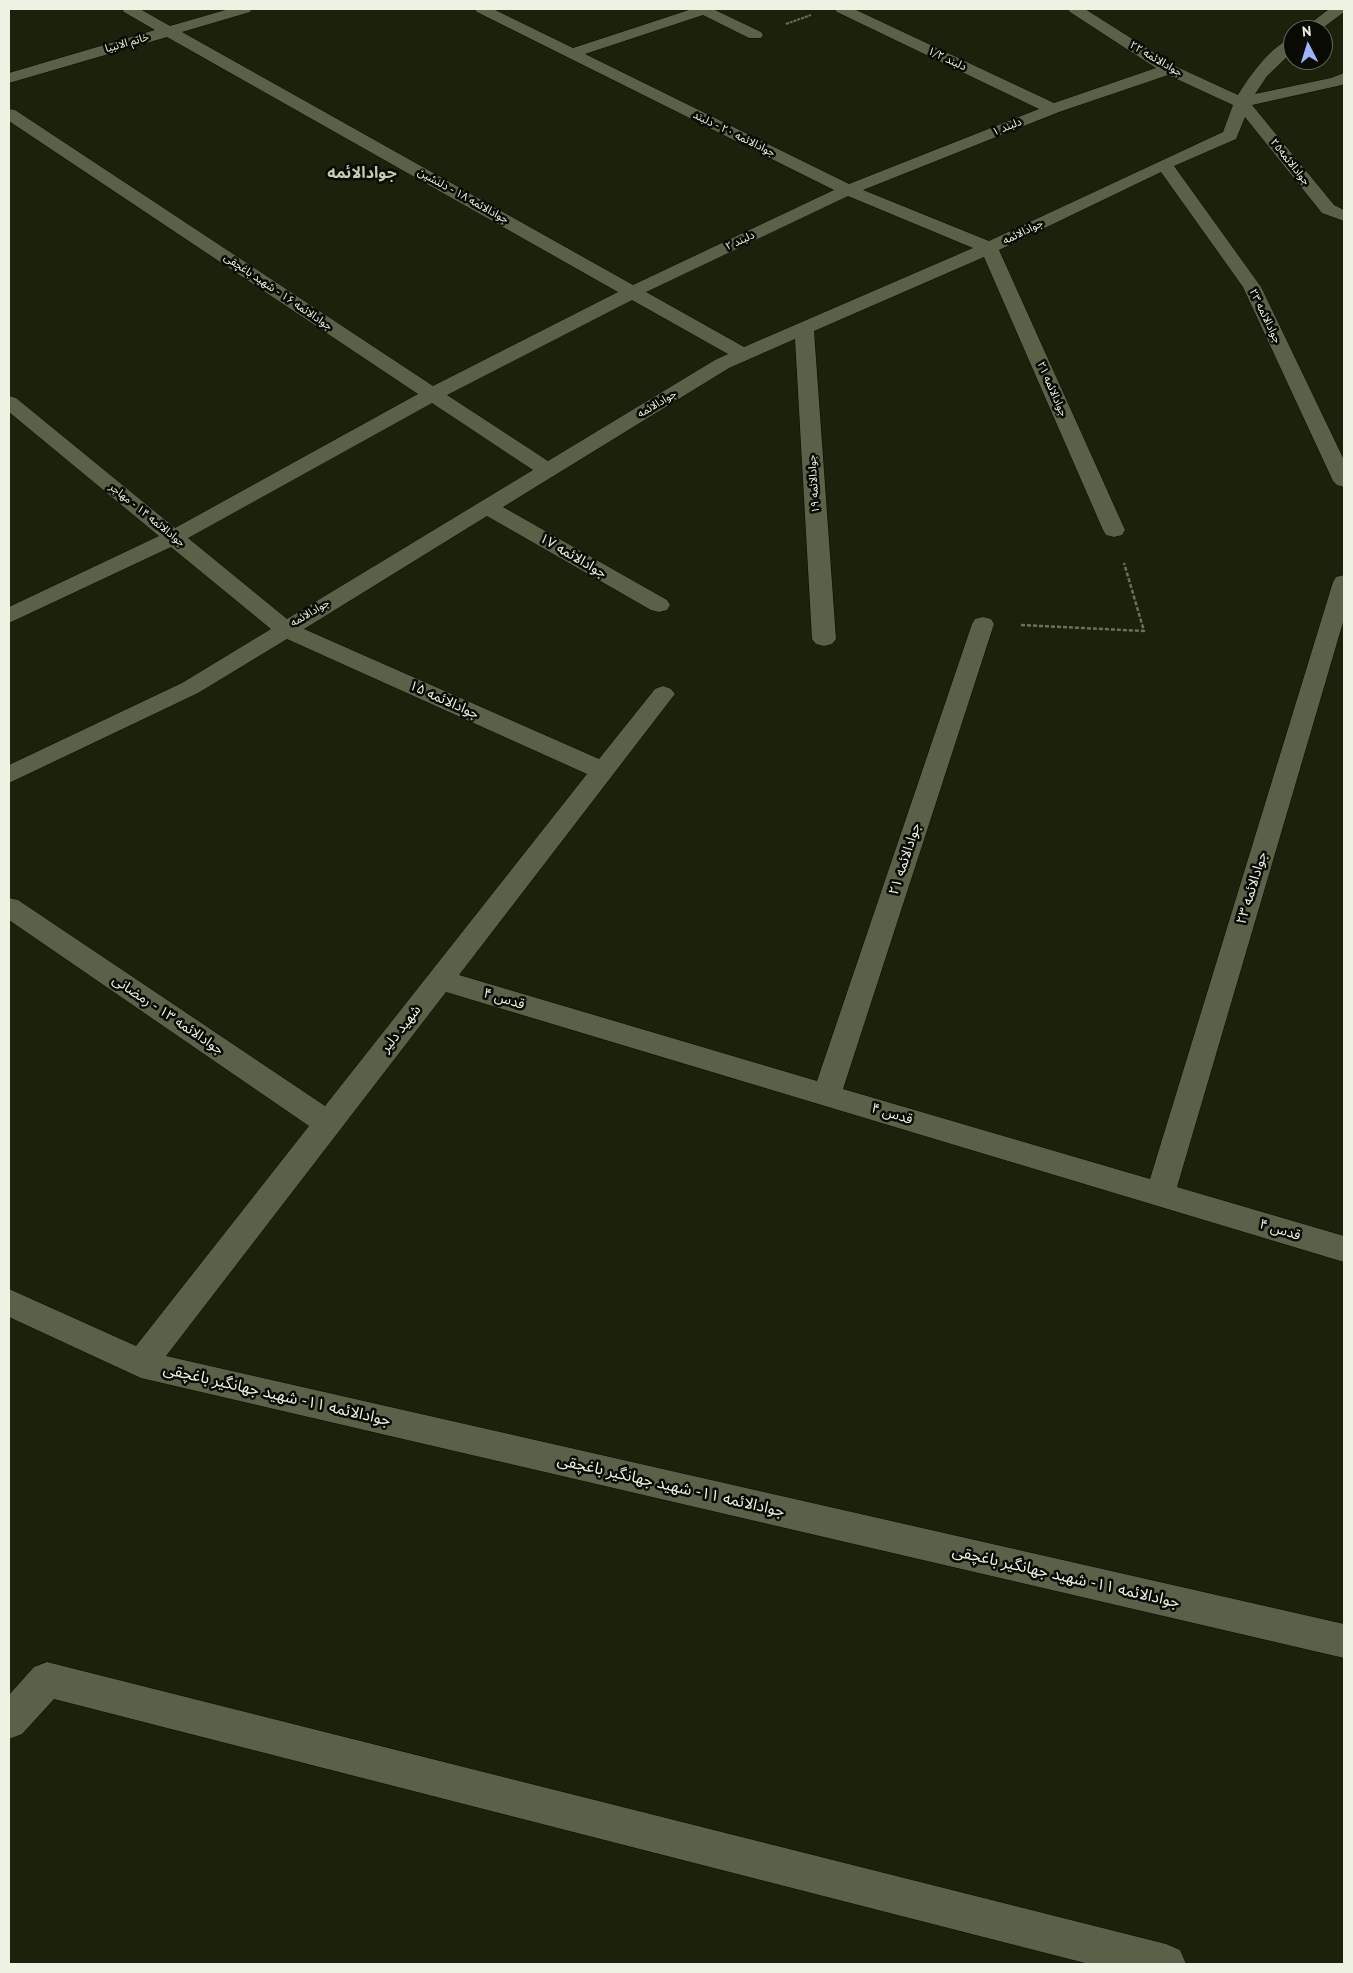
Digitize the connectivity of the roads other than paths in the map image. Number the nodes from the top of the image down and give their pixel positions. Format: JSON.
{"nodes":[{"id":1,"x":129,"y":9,"type":"edge"},
{"id":2,"x":245,"y":9,"type":"edge"},
{"id":3,"x":482,"y":9,"type":"edge"},
{"id":4,"x":703,"y":9,"type":"edge"},
{"id":5,"x":842,"y":9,"type":"edge"},
{"id":6,"x":1074,"y":9,"type":"edge"},
{"id":7,"x":1339,"y":9,"type":"edge"},
{"id":8,"x":1324,"y":20,"type":"edge"},
{"id":9,"x":169,"y":31,"type":"junction"},
{"id":10,"x":755,"y":35,"type":"road end"},
{"id":11,"x":1283,"y":51,"type":"edge"},
{"id":12,"x":572,"y":53,"type":"junction"},
{"id":13,"x":1169,"y":69,"type":"junction"},
{"id":14,"x":9,"y":78,"type":"edge"},
{"id":15,"x":1341,"y":82,"type":"edge"},
{"id":16,"x":1241,"y":102,"type":"junction"},
{"id":17,"x":1053,"y":109,"type":"junction"},
{"id":18,"x":9,"y":114,"type":"edge"},
{"id":19,"x":1164,"y":164,"type":"junction"},
{"id":20,"x":848,"y":190,"type":"junction"},
{"id":21,"x":1344,"y":216,"type":"edge"},
{"id":22,"x":990,"y":248,"type":"junction"},
{"id":23,"x":632,"y":292,"type":"junction"},
{"id":24,"x":804,"y":329,"type":"junction"},
{"id":25,"x":744,"y":355,"type":"junction"},
{"id":26,"x":433,"y":394,"type":"junction"},
{"id":27,"x":9,"y":402,"type":"edge"},
{"id":28,"x":547,"y":470,"type":"junction"},
{"id":29,"x":1344,"y":482,"type":"edge"},
{"id":30,"x":487,"y":507,"type":"junction"},
{"id":31,"x":1114,"y":530,"type":"road end"},
{"id":32,"x":174,"y":537,"type":"junction"},
{"id":33,"x":1344,"y":582,"type":"edge"},
{"id":34,"x":659,"y":605,"type":"dead end"},
{"id":35,"x":9,"y":616,"type":"edge"},
{"id":36,"x":983,"y":624,"type":"road end"},
{"id":37,"x":285,"y":628,"type":"junction"},
{"id":38,"x":824,"y":639,"type":"dead end"},
{"id":39,"x":663,"y":694,"type":"dead end"},
{"id":40,"x":603,"y":771,"type":"junction"},
{"id":41,"x":9,"y":775,"type":"edge"},
{"id":42,"x":9,"y":907,"type":"edge"},
{"id":43,"x":440,"y":980,"type":"junction"},
{"id":44,"x":827,"y":1095,"type":"junction"},
{"id":45,"x":328,"y":1123,"type":"junction"},
{"id":46,"x":1160,"y":1194,"type":"junction"},
{"id":47,"x":1344,"y":1249,"type":"edge"},
{"id":48,"x":9,"y":1302,"type":"edge"},
{"id":49,"x":140,"y":1364,"type":"junction"},
{"id":50,"x":1344,"y":1640,"type":"edge"},
{"id":51,"x":9,"y":1721,"type":"edge"},
{"id":52,"x":1166,"y":1964,"type":"edge"}],
"edges":[{"from":1,"to":9,"type":"street","name":"جوادالائمه ۱۸ - دلنشین"},
{"from":2,"to":9,"type":"street","name":"خاتم الانبیا"},
{"from":3,"to":12,"type":"street","name":"جوادالائمه ۲۰ - دلبند"},
{"from":4,"to":10,"type":"street"},
{"from":4,"to":12,"type":"street"},
{"from":5,"to":17,"type":"street","name":"دلبند ۱/۲"},
{"from":6,"to":13,"type":"street","name":"جوادالائمه ۲۲"},
{"from":7,"to":8,"type":"street"},
{"from":9,"to":14,"type":"street","name":"خاتم الانبیا"},
{"from":9,"to":23,"type":"street","name":"جوادالائمه ۱۸ - دلنشین"},
{"from":11,"to":16,"type":"street","name":"جوادالائمه"},
{"from":12,"to":20,"type":"street","name":"جوادالائمه ۲۰ - دلبند"},
{"from":13,"to":16,"type":"street","name":"جوادالائمه ۲۲"},
{"from":13,"to":17,"type":"street","name":"دلبند ۱"},
{"from":15,"to":16,"type":"street"},
{"from":16,"to":19,"type":"street","name":"جوادالائمه"},
{"from":16,"to":21,"type":"street","name":"جوادالائمه۲۵"},
{"from":17,"to":20,"type":"street","name":"دلبند ۱"},
{"from":18,"to":26,"type":"street","name":"جوادالائمه ۱۶ - شهید باغچقی"},
{"from":19,"to":22,"type":"street","name":"جوادالائمه"},
{"from":19,"to":29,"type":"street","name":"جوادالائمه ۲۳"},
{"from":20,"to":22,"type":"street","name":"جوادالائمه ۲۰ - دلبند"},
{"from":20,"to":23,"type":"street","name":"دلبند ۲"},
{"from":22,"to":24,"type":"street","name":"جوادالائمه"},
{"from":22,"to":31,"type":"street","name":"جوادالائمه ۲۱"},
{"from":23,"to":25,"type":"street","name":"جوادالائمه ۱۸ - دلنشین"},
{"from":23,"to":26,"type":"street","name":"دلبند ۲"},
{"from":24,"to":25,"type":"street","name":"جوادالائمه"},
{"from":24,"to":38,"type":"street","name":"جوادالائمه ۱۹"},
{"from":25,"to":28,"type":"street","name":"جوادالائمه"},
{"from":26,"to":28,"type":"street","name":"جوادالائمه ۱۶ - شهید باغچقی"},
{"from":26,"to":32,"type":"street","name":"دلبند ۲"},
{"from":27,"to":32,"type":"street","name":"جوادالائمه ۱۴ - مهاجر"},
{"from":28,"to":30,"type":"street","name":"جوادالائمه"},
{"from":30,"to":34,"type":"street","name":"جوادالائمه ۱۷"},
{"from":30,"to":37,"type":"street","name":"جوادالائمه"},
{"from":32,"to":35,"type":"street","name":"دلبند ۲"},
{"from":32,"to":37,"type":"street","name":"جوادالائمه ۱۴ - مهاجر"},
{"from":33,"to":46,"type":"street","name":"جوادالائمه ۲۳"},
{"from":36,"to":44,"type":"street","name":"جوادالائمه ۲۱"},
{"from":37,"to":40,"type":"street","name":"جوادالائمه ۱۵"},
{"from":37,"to":41,"type":"street","name":"جوادالائمه"},
{"from":39,"to":40,"type":"street","name":"شهید دلیر"},
{"from":40,"to":43,"type":"street","name":"شهید دلیر"},
{"from":42,"to":45,"type":"street","name":"جوادالائمه ۱۳ - رمضانی"},
{"from":43,"to":44,"type":"street","name":"قدس ۴"},
{"from":43,"to":45,"type":"street","name":"شهید دلیر"},
{"from":44,"to":46,"type":"street","name":"قدس ۴"},
{"from":45,"to":49,"type":"street","name":"شهید دلیر"},
{"from":46,"to":47,"type":"street","name":"قدس ۴"},
{"from":48,"to":49,"type":"street","name":"جوادالائمه ۱۱- شهید جهانگیر باغچقی"},
{"from":49,"to":50,"type":"street","name":"جوادالائمه ۱۱- شهید جهانگیر باغچقی"},
{"from":51,"to":52,"type":"street"}]}
